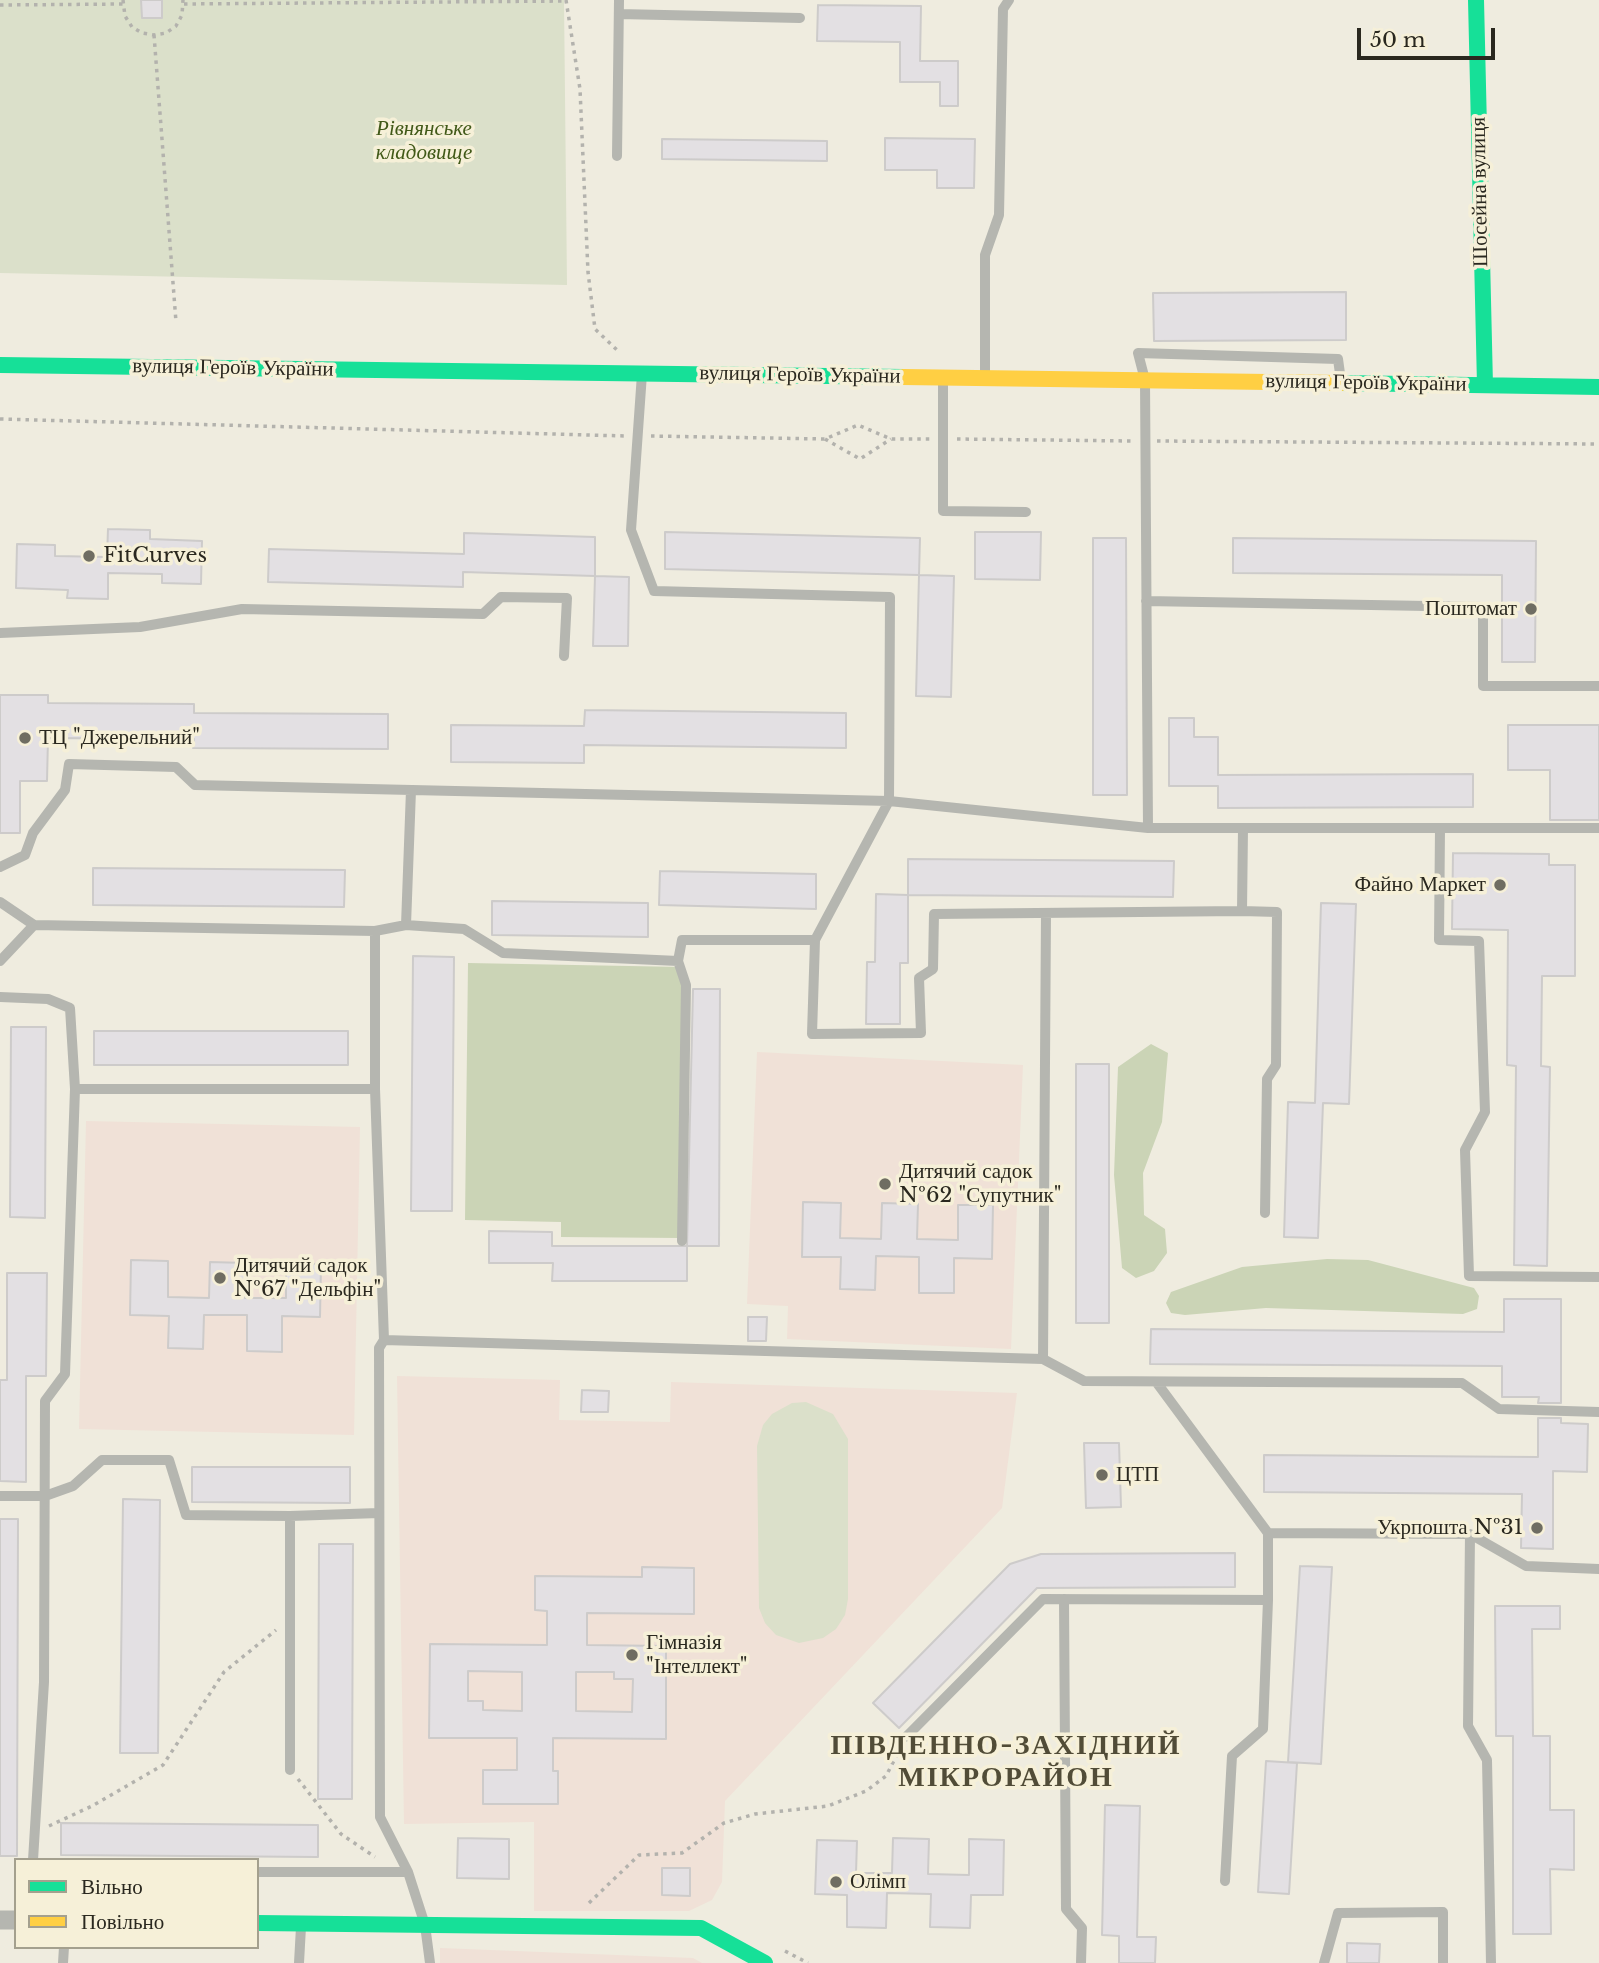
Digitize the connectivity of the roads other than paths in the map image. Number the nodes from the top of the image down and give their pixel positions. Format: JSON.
{"nodes":[{"id":1,"x":619,"y":0,"type":"edge"},
{"id":2,"x":1009,"y":0,"type":"edge"},
{"id":3,"x":1476,"y":0,"type":"edge"},
{"id":4,"x":619,"y":13,"type":"junction"},
{"id":5,"x":800,"y":18,"type":"dead end"},
{"id":6,"x":617,"y":156,"type":"dead end"},
{"id":7,"x":0,"y":365,"type":"edge"},
{"id":8,"x":642,"y":373,"type":"junction"},
{"id":9,"x":943,"y":377,"type":"junction"},
{"id":10,"x":985,"y":378,"type":"junction"},
{"id":11,"x":1144,"y":380,"type":"junction"},
{"id":12,"x":1341,"y":382,"type":"junction"},
{"id":13,"x":1485,"y":385,"type":"junction"},
{"id":14,"x":1599,"y":387,"type":"edge"},
{"id":15,"x":1026,"y":512,"type":"dead end"},
{"id":16,"x":1146,"y":601,"type":"junction"},
{"id":17,"x":0,"y":632,"type":"edge"},
{"id":18,"x":564,"y":656,"type":"dead end"},
{"id":19,"x":1599,"y":686,"type":"edge"},
{"id":20,"x":411,"y":790,"type":"junction"},
{"id":21,"x":889,"y":800,"type":"junction"},
{"id":22,"x":1148,"y":828,"type":"junction"},
{"id":23,"x":1243,"y":828,"type":"junction"},
{"id":24,"x":1440,"y":828,"type":"junction"},
{"id":25,"x":1599,"y":828,"type":"edge"},
{"id":26,"x":0,"y":867,"type":"edge"},
{"id":27,"x":0,"y":902,"type":"edge"},
{"id":28,"x":1242,"y":911,"type":"junction"},
{"id":29,"x":1046,"y":913,"type":"junction"},
{"id":30,"x":34,"y":925,"type":"junction"},
{"id":31,"x":406,"y":925,"type":"junction"},
{"id":32,"x":375,"y":931,"type":"junction"},
{"id":33,"x":815,"y":940,"type":"junction"},
{"id":34,"x":0,"y":961,"type":"edge"},
{"id":35,"x":678,"y":961,"type":"junction"},
{"id":36,"x":0,"y":997,"type":"edge"},
{"id":37,"x":75,"y":1089,"type":"junction"},
{"id":38,"x":375,"y":1089,"type":"junction"},
{"id":39,"x":1265,"y":1213,"type":"dead end"},
{"id":40,"x":682,"y":1241,"type":"dead end"},
{"id":41,"x":1599,"y":1277,"type":"edge"},
{"id":42,"x":384,"y":1340,"type":"junction"},
{"id":43,"x":1043,"y":1359,"type":"junction"},
{"id":44,"x":1157,"y":1383,"type":"junction"},
{"id":45,"x":1599,"y":1412,"type":"edge"},
{"id":46,"x":0,"y":1496,"type":"edge"},
{"id":47,"x":45,"y":1496,"type":"junction"},
{"id":48,"x":379,"y":1513,"type":"junction"},
{"id":49,"x":290,"y":1516,"type":"junction"},
{"id":50,"x":1268,"y":1533,"type":"junction"},
{"id":51,"x":1470,"y":1534,"type":"junction"},
{"id":52,"x":1599,"y":1569,"type":"edge"},
{"id":53,"x":1064,"y":1599,"type":"junction"},
{"id":54,"x":1268,"y":1600,"type":"junction"},
{"id":55,"x":906,"y":1737,"type":"road end"},
{"id":56,"x":290,"y":1770,"type":"road end"},
{"id":57,"x":33,"y":1858,"type":"edge"},
{"id":58,"x":259,"y":1872,"type":"edge"},
{"id":59,"x":403,"y":1872,"type":"junction"},
{"id":60,"x":1225,"y":1881,"type":"dead end"},
{"id":61,"x":259,"y":1923,"type":"edge"},
{"id":62,"x":301,"y":1923,"type":"junction"},
{"id":63,"x":425,"y":1925,"type":"junction"},
{"id":64,"x":299,"y":1963,"type":"edge"},
{"id":65,"x":430,"y":1963,"type":"edge"},
{"id":66,"x":765,"y":1963,"type":"edge"},
{"id":67,"x":1082,"y":1963,"type":"edge"},
{"id":68,"x":1324,"y":1963,"type":"edge"},
{"id":69,"x":1443,"y":1963,"type":"edge"},
{"id":70,"x":1491,"y":1963,"type":"edge"}],
"edges":[{"from":1,"to":4,"type":"lane"},
{"from":2,"to":10,"type":"lane"},
{"from":3,"to":13,"type":"main road","name":"Шосейна вулиця"},
{"from":4,"to":5,"type":"lane"},
{"from":4,"to":6,"type":"lane"},
{"from":7,"to":8,"type":"main road","name":"вулиця Героїв України"},
{"from":8,"to":9,"type":"main road","name":"вулиця Героїв України"},
{"from":8,"to":21,"type":"lane"},
{"from":9,"to":10,"type":"main road","name":"вулиця Героїв України"},
{"from":9,"to":15,"type":"lane"},
{"from":10,"to":11,"type":"main road","name":"вулиця Героїв України"},
{"from":11,"to":12,"type":"main road","name":"вулиця Героїв України"},
{"from":11,"to":12,"type":"lane"},
{"from":11,"to":16,"type":"lane"},
{"from":12,"to":13,"type":"main road","name":"вулиця Героїв України"},
{"from":13,"to":14,"type":"main road","name":"вулиця Героїв України"},
{"from":16,"to":19,"type":"lane"},
{"from":16,"to":22,"type":"lane"},
{"from":17,"to":18,"type":"lane"},
{"from":20,"to":21,"type":"lane"},
{"from":20,"to":26,"type":"lane"},
{"from":20,"to":31,"type":"lane"},
{"from":21,"to":22,"type":"lane"},
{"from":21,"to":33,"type":"lane"},
{"from":22,"to":23,"type":"lane"},
{"from":23,"to":24,"type":"lane"},
{"from":23,"to":28,"type":"lane"},
{"from":24,"to":25,"type":"lane"},
{"from":24,"to":41,"type":"lane"},
{"from":27,"to":30,"type":"lane"},
{"from":28,"to":29,"type":"lane"},
{"from":28,"to":39,"type":"lane"},
{"from":29,"to":33,"type":"lane"},
{"from":29,"to":43,"type":"lane"},
{"from":30,"to":32,"type":"lane"},
{"from":30,"to":34,"type":"lane"},
{"from":31,"to":32,"type":"lane"},
{"from":31,"to":35,"type":"lane"},
{"from":32,"to":38,"type":"lane"},
{"from":33,"to":35,"type":"lane"},
{"from":35,"to":40,"type":"lane"},
{"from":36,"to":37,"type":"lane"},
{"from":37,"to":38,"type":"lane"},
{"from":37,"to":47,"type":"lane"},
{"from":38,"to":42,"type":"lane"},
{"from":42,"to":43,"type":"lane"},
{"from":42,"to":48,"type":"lane"},
{"from":43,"to":44,"type":"lane"},
{"from":44,"to":45,"type":"lane"},
{"from":44,"to":50,"type":"lane"},
{"from":46,"to":47,"type":"lane"},
{"from":47,"to":49,"type":"lane"},
{"from":47,"to":57,"type":"lane"},
{"from":48,"to":49,"type":"lane"},
{"from":48,"to":59,"type":"lane"},
{"from":49,"to":56,"type":"lane"},
{"from":50,"to":51,"type":"lane"},
{"from":50,"to":54,"type":"lane"},
{"from":51,"to":52,"type":"lane"},
{"from":51,"to":70,"type":"lane"},
{"from":53,"to":54,"type":"lane"},
{"from":53,"to":55,"type":"lane"},
{"from":53,"to":67,"type":"lane"},
{"from":54,"to":60,"type":"lane"},
{"from":58,"to":59,"type":"lane"},
{"from":59,"to":63,"type":"lane"},
{"from":61,"to":62,"type":"main road"},
{"from":62,"to":63,"type":"main road"},
{"from":62,"to":64,"type":"lane"},
{"from":63,"to":65,"type":"lane"},
{"from":63,"to":66,"type":"main road"},
{"from":68,"to":69,"type":"lane"}]}
